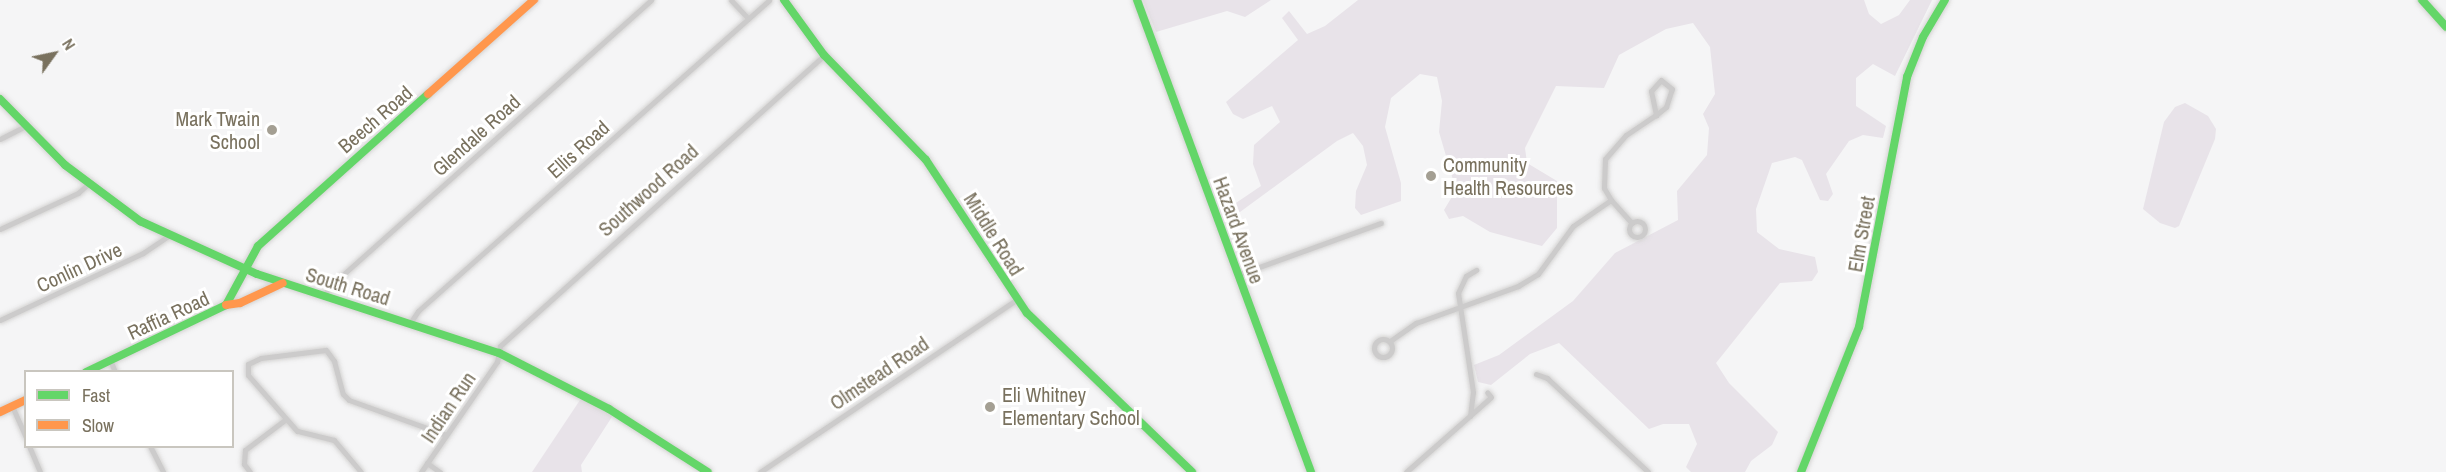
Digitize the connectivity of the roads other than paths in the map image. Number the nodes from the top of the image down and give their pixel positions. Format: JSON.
{"nodes":[{"id":1,"x":534,"y":0,"type":"edge"},
{"id":2,"x":651,"y":0,"type":"edge"},
{"id":3,"x":731,"y":0,"type":"edge"},
{"id":4,"x":769,"y":0,"type":"edge"},
{"id":5,"x":784,"y":0,"type":"edge"},
{"id":6,"x":1137,"y":0,"type":"edge"},
{"id":7,"x":1945,"y":0,"type":"edge"},
{"id":8,"x":2422,"y":0,"type":"edge"},
{"id":9,"x":747,"y":18,"type":"junction"},
{"id":10,"x":2446,"y":27,"type":"edge"},
{"id":11,"x":824,"y":55,"type":"junction"},
{"id":12,"x":0,"y":99,"type":"edge"},
{"id":13,"x":1656,"y":115,"type":"junction"},
{"id":14,"x":24,"y":126,"type":"junction"},
{"id":15,"x":0,"y":139,"type":"edge"},
{"id":16,"x":88,"y":184,"type":"junction"},
{"id":17,"x":1611,"y":200,"type":"junction"},
{"id":18,"x":1381,"y":223,"type":"dead end"},
{"id":19,"x":1632,"y":223,"type":"dead end"},
{"id":20,"x":0,"y":230,"type":"edge"},
{"id":21,"x":168,"y":236,"type":"junction"},
{"id":22,"x":246,"y":269,"type":"junction"},
{"id":23,"x":1476,"y":270,"type":"dead end"},
{"id":24,"x":1238,"y":274,"type":"junction"},
{"id":25,"x":283,"y":283,"type":"junction"},
{"id":26,"x":325,"y":295,"type":"junction"},
{"id":27,"x":1016,"y":300,"type":"junction"},
{"id":28,"x":226,"y":305,"type":"junction"},
{"id":29,"x":1458,"y":307,"type":"junction"},
{"id":30,"x":0,"y":320,"type":"edge"},
{"id":31,"x":410,"y":323,"type":"junction"},
{"id":32,"x":1390,"y":341,"type":"dead end"},
{"id":33,"x":499,"y":353,"type":"junction"},
{"id":34,"x":110,"y":360,"type":"junction"},
{"id":35,"x":90,"y":370,"type":"edge"},
{"id":36,"x":114,"y":370,"type":"edge"},
{"id":37,"x":1536,"y":374,"type":"dead end"},
{"id":38,"x":1486,"y":392,"type":"dead end"},
{"id":39,"x":24,"y":401,"type":"edge"},
{"id":40,"x":12,"y":406,"type":"junction"},
{"id":41,"x":0,"y":412,"type":"edge"},
{"id":42,"x":1470,"y":416,"type":"junction"},
{"id":43,"x":286,"y":419,"type":"junction"},
{"id":44,"x":24,"y":433,"type":"edge"},
{"id":45,"x":446,"y":435,"type":"junction"},
{"id":46,"x":29,"y":448,"type":"edge"},
{"id":47,"x":151,"y":448,"type":"edge"},
{"id":48,"x":427,"y":463,"type":"junction"},
{"id":49,"x":40,"y":472,"type":"edge"},
{"id":50,"x":163,"y":472,"type":"edge"},
{"id":51,"x":250,"y":472,"type":"edge"},
{"id":52,"x":361,"y":472,"type":"edge"},
{"id":53,"x":421,"y":472,"type":"edge"},
{"id":54,"x":440,"y":472,"type":"edge"},
{"id":55,"x":708,"y":472,"type":"edge"},
{"id":56,"x":760,"y":472,"type":"edge"},
{"id":57,"x":1192,"y":472,"type":"edge"},
{"id":58,"x":1311,"y":472,"type":"edge"},
{"id":59,"x":1406,"y":472,"type":"edge"},
{"id":60,"x":1648,"y":472,"type":"edge"},
{"id":61,"x":1801,"y":472,"type":"edge"}],
"edges":[{"from":1,"to":22,"type":"main road","name":"Beech Road"},
{"from":2,"to":26,"type":"street","name":"Glendale Road"},
{"from":3,"to":9,"type":"street"},
{"from":4,"to":9,"type":"street","name":"Ellis Road"},
{"from":5,"to":11,"type":"main road","name":"Middle Road"},
{"from":6,"to":24,"type":"main road","name":"Hazard Avenue"},
{"from":7,"to":61,"type":"main road","name":"Elm Street"},
{"from":8,"to":10,"type":"main road"},
{"from":9,"to":31,"type":"street","name":"Ellis Road"},
{"from":11,"to":27,"type":"main road","name":"Middle Road"},
{"from":11,"to":33,"type":"street","name":"Southwood Road"},
{"from":12,"to":14,"type":"main road","name":"South Road"},
{"from":13,"to":13,"type":"street"},
{"from":13,"to":17,"type":"street"},
{"from":14,"to":15,"type":"street"},
{"from":14,"to":16,"type":"main road","name":"South Road"},
{"from":16,"to":20,"type":"street"},
{"from":16,"to":21,"type":"main road","name":"South Road"},
{"from":17,"to":19,"type":"street"},
{"from":17,"to":29,"type":"street"},
{"from":18,"to":24,"type":"street"},
{"from":21,"to":22,"type":"main road","name":"South Road"},
{"from":21,"to":30,"type":"street","name":"Conlin Drive"},
{"from":22,"to":25,"type":"main road","name":"South Road"},
{"from":22,"to":28,"type":"main road","name":"Raffia Road"},
{"from":23,"to":29,"type":"street"},
{"from":24,"to":58,"type":"main road","name":"Hazard Avenue"},
{"from":25,"to":26,"type":"main road","name":"South Road"},
{"from":25,"to":28,"type":"main road"},
{"from":26,"to":31,"type":"main road","name":"South Road"},
{"from":27,"to":56,"type":"street","name":"Olmstead Road"},
{"from":27,"to":57,"type":"main road","name":"Middle Road"},
{"from":28,"to":34,"type":"main road","name":"Raffia Road"},
{"from":29,"to":32,"type":"street"},
{"from":29,"to":42,"type":"street"},
{"from":31,"to":33,"type":"main road","name":"South Road"},
{"from":33,"to":45,"type":"street","name":"Indian Run"},
{"from":33,"to":55,"type":"main road","name":"South Road"},
{"from":34,"to":35,"type":"main road","name":"Raffia Road"},
{"from":34,"to":36,"type":"street"},
{"from":37,"to":60,"type":"street"},
{"from":38,"to":42,"type":"street"},
{"from":39,"to":40,"type":"main road"},
{"from":40,"to":41,"type":"main road"},
{"from":40,"to":44,"type":"street"},
{"from":42,"to":59,"type":"street"},
{"from":43,"to":45,"type":"street"},
{"from":43,"to":51,"type":"street"},
{"from":43,"to":52,"type":"street"},
{"from":45,"to":48,"type":"street","name":"Indian Run"},
{"from":46,"to":49,"type":"street"},
{"from":47,"to":50,"type":"street"},
{"from":48,"to":53,"type":"street"},
{"from":48,"to":54,"type":"street","name":"Indian Run"}]}
